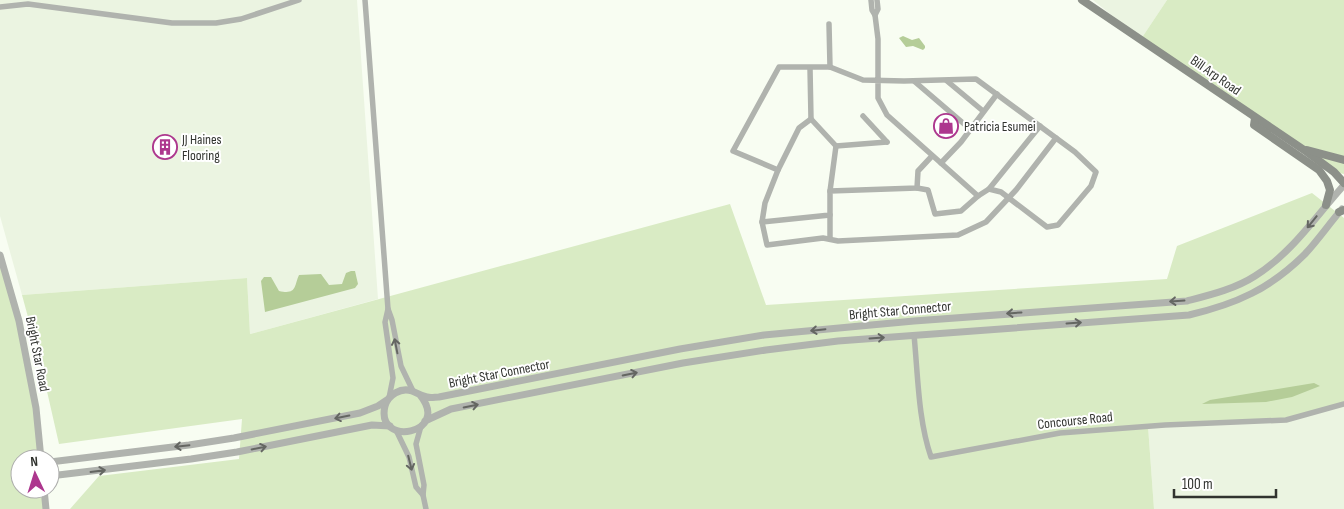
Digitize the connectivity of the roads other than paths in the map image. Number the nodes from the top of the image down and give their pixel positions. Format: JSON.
{"nodes":[{"id":1,"x":299,"y":0,"type":"edge"},
{"id":2,"x":365,"y":0,"type":"edge"},
{"id":3,"x":871,"y":0,"type":"edge"},
{"id":4,"x":877,"y":0,"type":"edge"},
{"id":5,"x":1082,"y":0,"type":"edge"},
{"id":6,"x":0,"y":7,"type":"edge"},
{"id":7,"x":875,"y":14,"type":"junction"},
{"id":8,"x":829,"y":24,"type":"dead end"},
{"id":9,"x":830,"y":67,"type":"junction"},
{"id":10,"x":810,"y":68,"type":"junction"},
{"id":11,"x":878,"y":80,"type":"junction"},
{"id":12,"x":947,"y":80,"type":"junction"},
{"id":13,"x":914,"y":81,"type":"junction"},
{"id":14,"x":996,"y":94,"type":"junction"},
{"id":15,"x":983,"y":111,"type":"junction"},
{"id":16,"x":863,"y":116,"type":"dead end"},
{"id":17,"x":1255,"y":118,"type":"junction"},
{"id":18,"x":811,"y":119,"type":"junction"},
{"id":19,"x":1040,"y":126,"type":"junction"},
{"id":20,"x":970,"y":129,"type":"junction"},
{"id":21,"x":1056,"y":138,"type":"junction"},
{"id":22,"x":836,"y":146,"type":"junction"},
{"id":23,"x":1301,"y":148,"type":"junction"},
{"id":24,"x":932,"y":156,"type":"junction"},
{"id":25,"x":1344,"y":160,"type":"edge"},
{"id":26,"x":941,"y":163,"type":"junction"},
{"id":27,"x":778,"y":170,"type":"junction"},
{"id":28,"x":1334,"y":172,"type":"junction"},
{"id":29,"x":1344,"y":172,"type":"edge"},
{"id":30,"x":1344,"y":184,"type":"edge"},
{"id":31,"x":917,"y":188,"type":"junction"},
{"id":32,"x":989,"y":189,"type":"junction"},
{"id":33,"x":830,"y":191,"type":"junction"},
{"id":34,"x":978,"y":196,"type":"junction"},
{"id":35,"x":1009,"y":198,"type":"junction"},
{"id":36,"x":1326,"y":205,"type":"junction"},
{"id":37,"x":1342,"y":210,"type":"edge"},
{"id":38,"x":830,"y":215,"type":"junction"},
{"id":39,"x":762,"y":222,"type":"junction"},
{"id":40,"x":830,"y":239,"type":"junction"},
{"id":41,"x":0,"y":255,"type":"edge"},
{"id":42,"x":388,"y":309,"type":"junction"},
{"id":43,"x":914,"y":335,"type":"junction"},
{"id":44,"x":416,"y":393,"type":"junction"},
{"id":45,"x":388,"y":399,"type":"junction"},
{"id":46,"x":1344,"y":404,"type":"edge"},
{"id":47,"x":423,"y":424,"type":"junction"},
{"id":48,"x":393,"y":428,"type":"junction"},
{"id":49,"x":40,"y":449,"type":"edge"},
{"id":50,"x":60,"y":461,"type":"edge"},
{"id":51,"x":60,"y":475,"type":"edge"},
{"id":52,"x":423,"y":495,"type":"junction"},
{"id":53,"x":426,"y":509,"type":"edge"}],
"edges":[{"from":1,"to":6,"type":"street"},
{"from":2,"to":42,"type":"street"},
{"from":3,"to":7,"type":"street"},
{"from":4,"to":7,"type":"street"},
{"from":5,"to":17,"type":"main road","name":"Bill Arp Road"},
{"from":7,"to":11,"type":"street"},
{"from":8,"to":9,"type":"street"},
{"from":9,"to":10,"type":"street"},
{"from":9,"to":11,"type":"street"},
{"from":10,"to":18,"type":"street"},
{"from":10,"to":27,"type":"street"},
{"from":11,"to":13,"type":"street"},
{"from":11,"to":24,"type":"street"},
{"from":12,"to":13,"type":"street"},
{"from":12,"to":14,"type":"street"},
{"from":12,"to":15,"type":"street"},
{"from":13,"to":20,"type":"street"},
{"from":14,"to":15,"type":"street"},
{"from":14,"to":19,"type":"street"},
{"from":15,"to":20,"type":"street"},
{"from":16,"to":22,"type":"street"},
{"from":17,"to":23,"type":"main road","name":"Bill Arp Road"},
{"from":17,"to":36,"type":"main road"},
{"from":18,"to":22,"type":"street"},
{"from":18,"to":27,"type":"street"},
{"from":19,"to":21,"type":"street"},
{"from":19,"to":32,"type":"street"},
{"from":20,"to":26,"type":"street"},
{"from":21,"to":35,"type":"street"},
{"from":21,"to":35,"type":"street"},
{"from":22,"to":33,"type":"street"},
{"from":23,"to":25,"type":"main road"},
{"from":23,"to":28,"type":"main road","name":"Bill Arp Road"},
{"from":24,"to":26,"type":"street"},
{"from":24,"to":31,"type":"street"},
{"from":26,"to":34,"type":"street"},
{"from":27,"to":39,"type":"street"},
{"from":28,"to":29,"type":"main road"},
{"from":28,"to":30,"type":"main road","name":"Bill Arp Road"},
{"from":30,"to":36,"type":"street","name":"Bright Star Connector"},
{"from":31,"to":33,"type":"street"},
{"from":31,"to":34,"type":"street"},
{"from":32,"to":34,"type":"street"},
{"from":32,"to":35,"type":"street"},
{"from":33,"to":38,"type":"street"},
{"from":35,"to":40,"type":"street"},
{"from":36,"to":44,"type":"street","name":"Bright Star Connector","one_way":true},
{"from":43,"to":37,"type":"street","name":"Bright Star Connector","one_way":true},
{"from":38,"to":39,"type":"street"},
{"from":38,"to":40,"type":"street"},
{"from":39,"to":40,"type":"street"},
{"from":41,"to":49,"type":"street","name":"Bright Star Road"},
{"from":44,"to":42,"type":"street","one_way":true},
{"from":42,"to":45,"type":"street"},
{"from":43,"to":46,"type":"street","name":"Concourse Road"},
{"from":47,"to":43,"type":"street","name":"Bright Star Connector","one_way":true},
{"from":44,"to":45,"type":"street"},
{"from":44,"to":47,"type":"street"},
{"from":45,"to":48,"type":"street"},
{"from":45,"to":50,"type":"street","one_way":true},
{"from":47,"to":48,"type":"street"},
{"from":47,"to":52,"type":"street"},
{"from":51,"to":48,"type":"street","one_way":true},
{"from":48,"to":52,"type":"street","one_way":true},
{"from":52,"to":53,"type":"street"}]}
